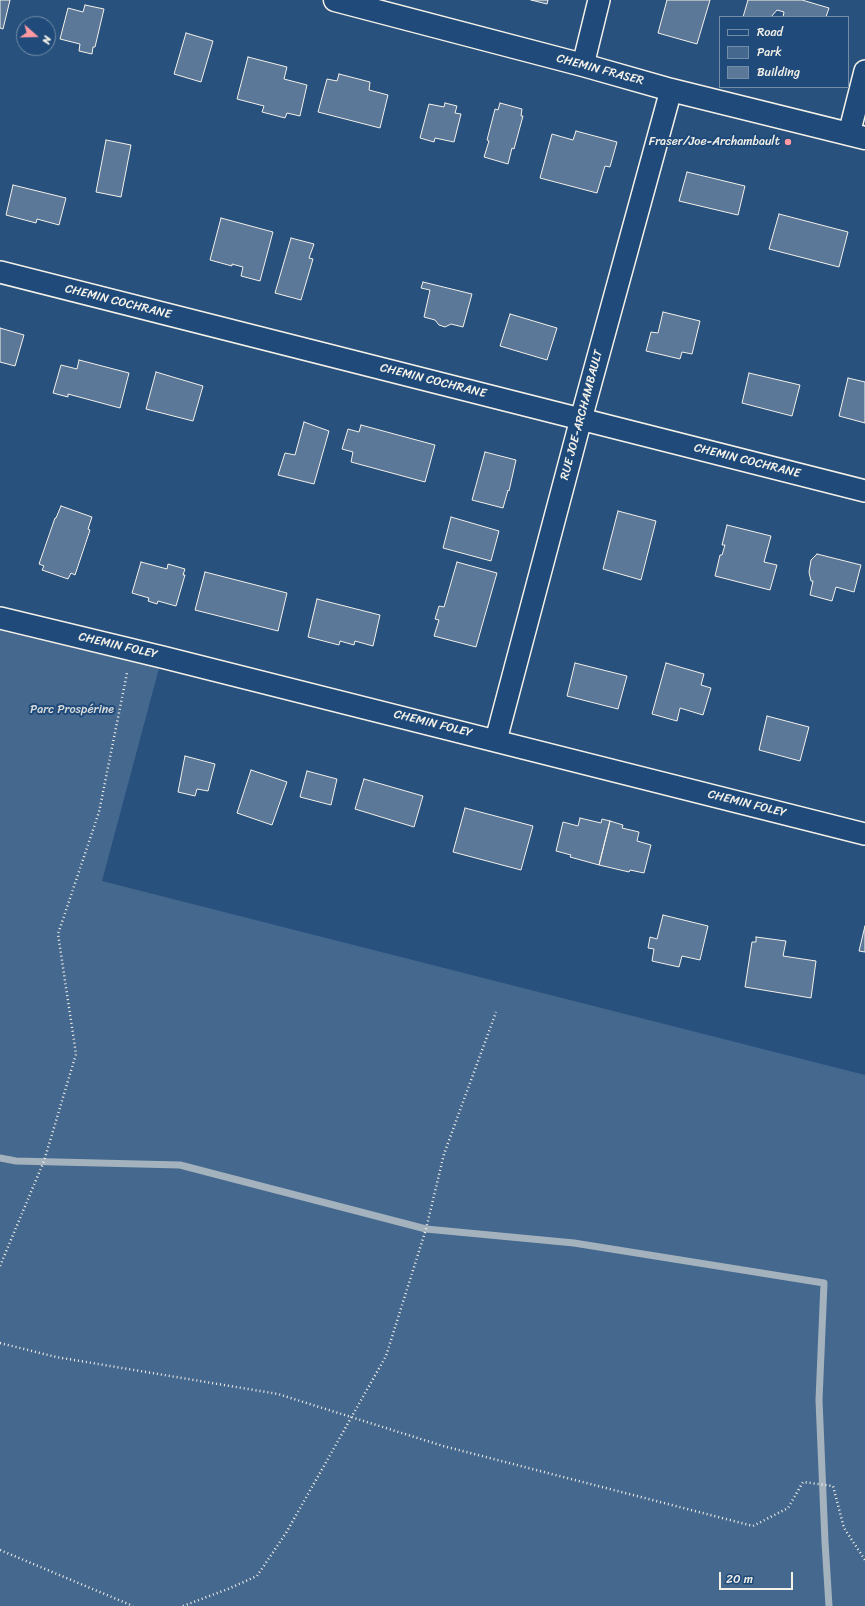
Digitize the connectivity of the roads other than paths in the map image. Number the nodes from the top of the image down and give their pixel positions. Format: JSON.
{"nodes":[{"id":1,"x":335,"y":0,"type":"edge"},
{"id":2,"x":599,"y":0,"type":"edge"},
{"id":3,"x":583,"y":65,"type":"junction"},
{"id":4,"x":865,"y":70,"type":"edge"},
{"id":5,"x":671,"y":90,"type":"junction"},
{"id":6,"x":857,"y":136,"type":"edge"},
{"id":7,"x":0,"y":272,"type":"edge"},
{"id":8,"x":581,"y":419,"type":"junction"},
{"id":9,"x":865,"y":491,"type":"edge"},
{"id":10,"x":0,"y":618,"type":"edge"},
{"id":11,"x":496,"y":740,"type":"junction"},
{"id":12,"x":865,"y":834,"type":"edge"}],
"edges":[{"from":1,"to":3,"type":"street","name":"CHEMIN FRASER"},
{"from":2,"to":3,"type":"street"},
{"from":3,"to":5,"type":"street","name":"CHEMIN FRASER"},
{"from":4,"to":6,"type":"street"},
{"from":5,"to":6,"type":"street","name":"CHEMIN FRASER"},
{"from":5,"to":8,"type":"street","name":"RUE JOE-ARCHAMBAULT"},
{"from":7,"to":8,"type":"street","name":"CHEMIN COCHRANE"},
{"from":8,"to":9,"type":"street","name":"CHEMIN COCHRANE"},
{"from":8,"to":11,"type":"street","name":"RUE JOE-ARCHAMBAULT"},
{"from":10,"to":11,"type":"street","name":"CHEMIN FOLEY"},
{"from":11,"to":12,"type":"street","name":"CHEMIN FOLEY"}]}
